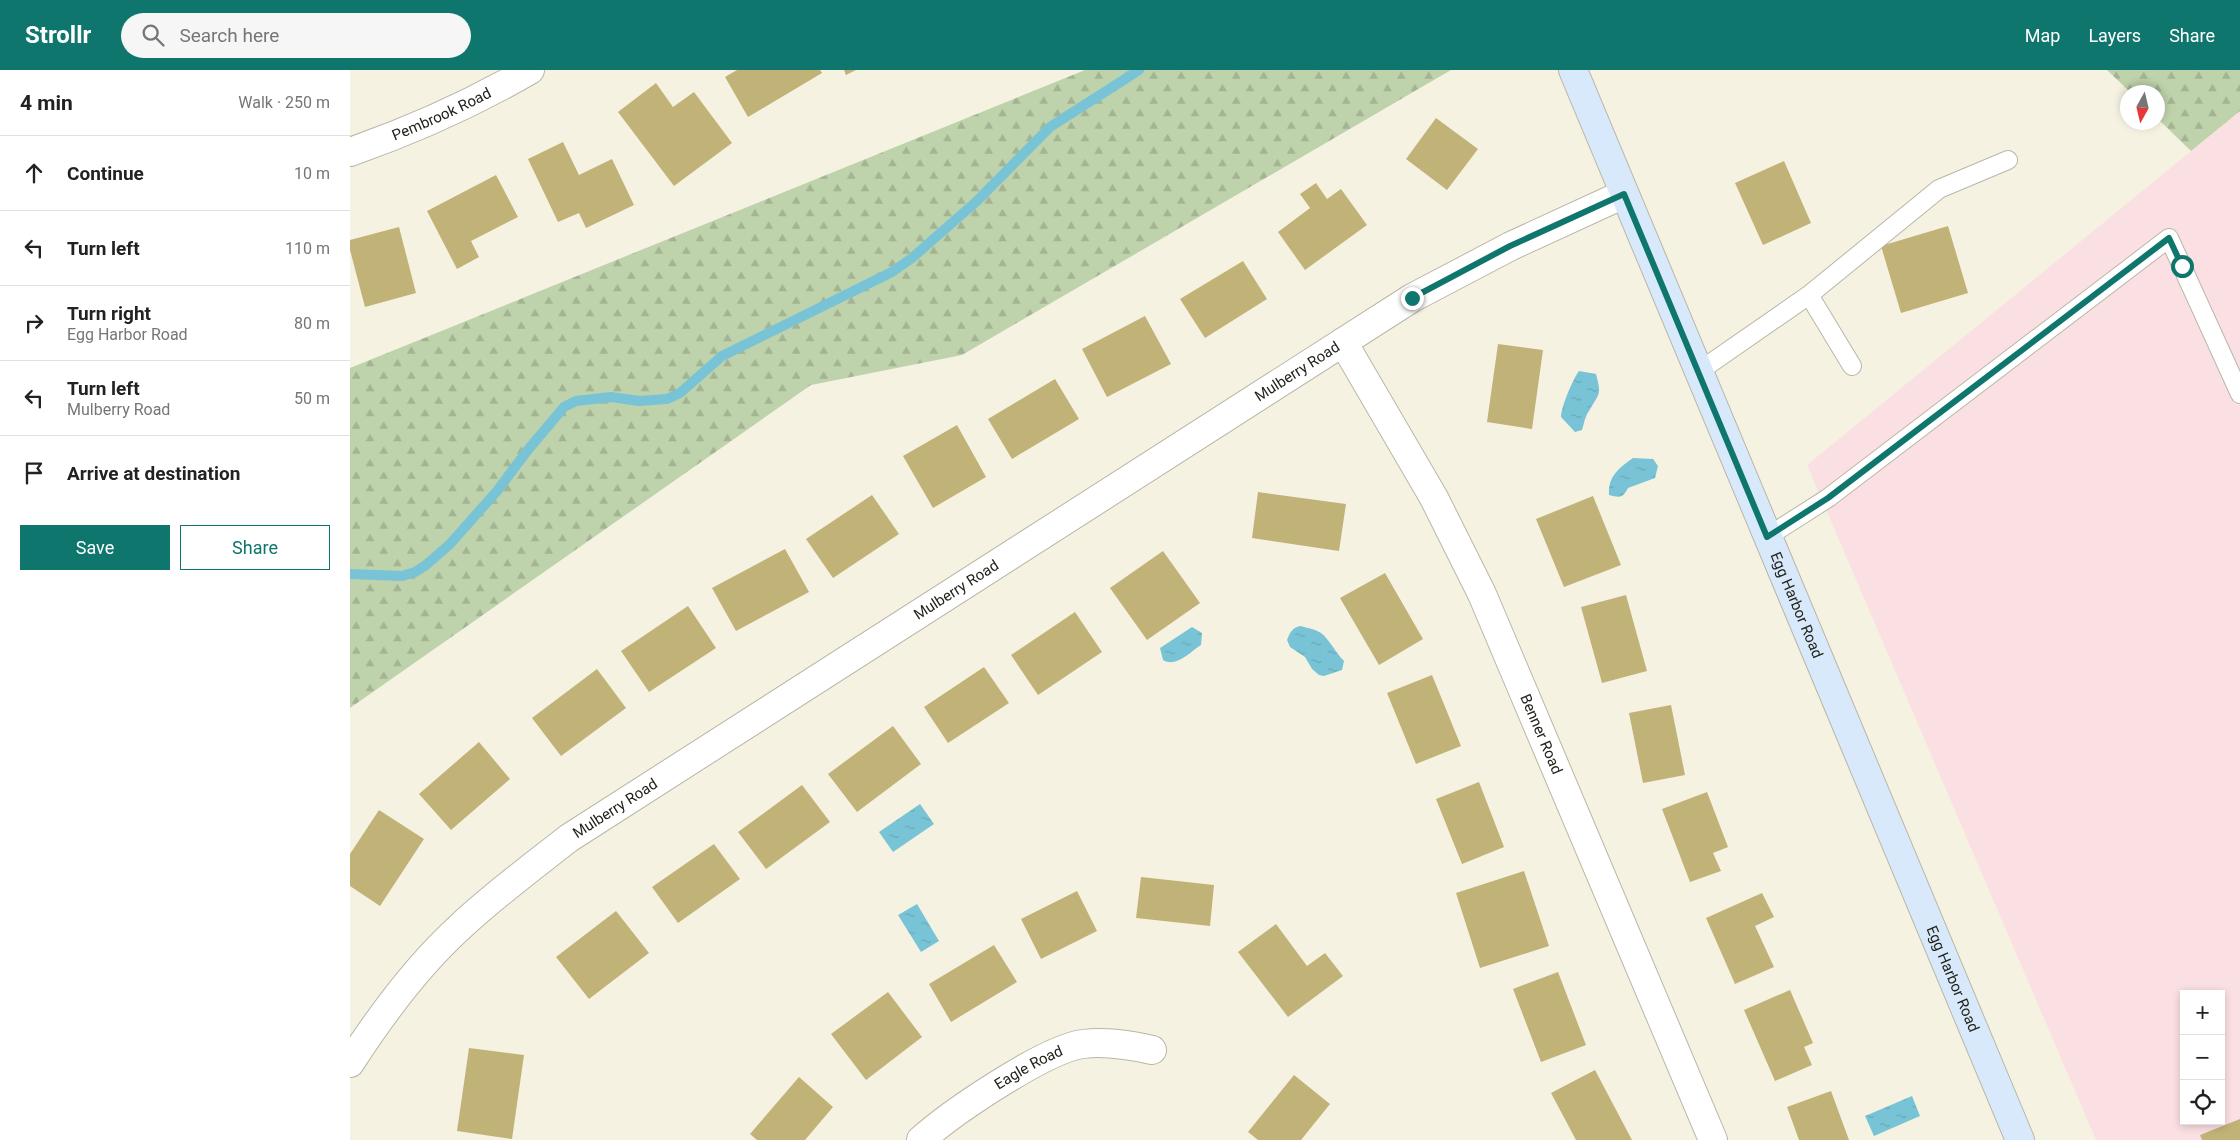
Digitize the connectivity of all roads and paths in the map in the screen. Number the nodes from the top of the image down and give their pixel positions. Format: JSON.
{"nodes":[{"id":1,"x":530,"y":70,"type":"edge"},
{"id":2,"x":1572,"y":70,"type":"edge"},
{"id":3,"x":350,"y":152,"type":"edge"},
{"id":4,"x":2008,"y":160,"type":"dead end"},
{"id":5,"x":1624,"y":194,"type":"junction"},
{"id":6,"x":1809,"y":295,"type":"junction"},
{"id":7,"x":1343,"y":342,"type":"junction"},
{"id":8,"x":1852,"y":366,"type":"dead end"},
{"id":9,"x":1698,"y":372,"type":"junction"},
{"id":10,"x":2240,"y":394,"type":"edge"},
{"id":11,"x":1767,"y":537,"type":"junction"},
{"id":12,"x":1152,"y":1050,"type":"dead end"},
{"id":13,"x":350,"y":1063,"type":"edge"},
{"id":14,"x":922,"y":1140,"type":"edge"},
{"id":15,"x":1713,"y":1140,"type":"edge"},
{"id":16,"x":2020,"y":1140,"type":"edge"}],
"edges":[{"from":1,"to":3,"type":"street","name":"Pembrook Road"},
{"from":2,"to":5,"type":"main road","name":"Egg Harbor Road"},
{"from":4,"to":6,"type":"lane"},
{"from":5,"to":7,"type":"street","name":"Mulberry Road"},
{"from":5,"to":9,"type":"main road","name":"Egg Harbor Road"},
{"from":6,"to":8,"type":"lane"},
{"from":6,"to":9,"type":"lane"},
{"from":7,"to":13,"type":"street","name":"Mulberry Road"},
{"from":7,"to":15,"type":"street","name":"Benner Road"},
{"from":9,"to":11,"type":"main road","name":"Egg Harbor Road"},
{"from":10,"to":11,"type":"lane"},
{"from":11,"to":16,"type":"main road","name":"Egg Harbor Road"},
{"from":12,"to":14,"type":"street","name":"Eagle Road"}]}
